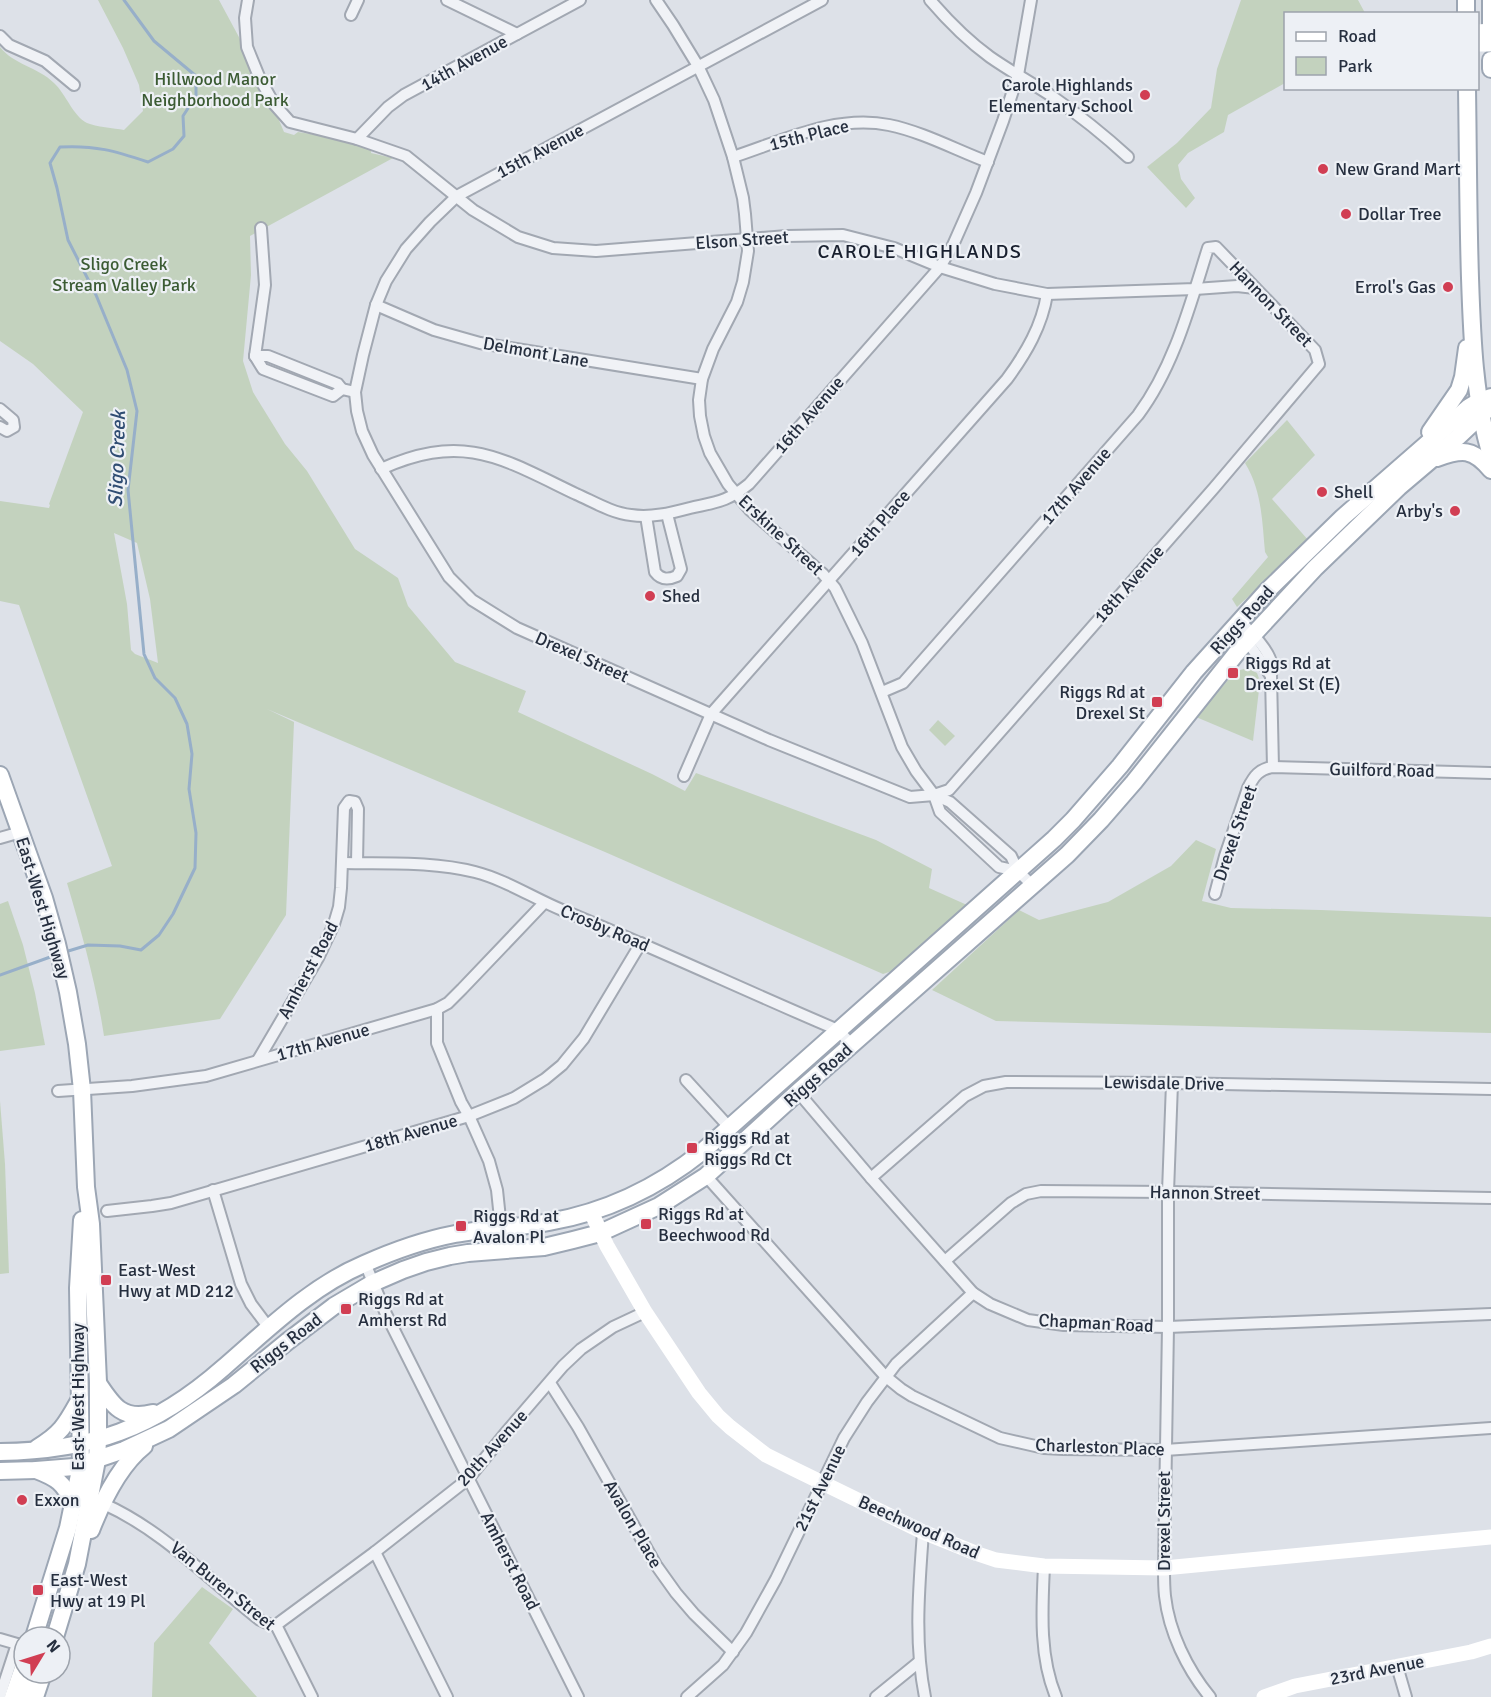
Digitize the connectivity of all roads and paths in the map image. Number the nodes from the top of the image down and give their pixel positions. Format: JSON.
{"nodes":[{"id":1,"x":248,"y":0,"type":"edge"},
{"id":2,"x":358,"y":0,"type":"edge"},
{"id":3,"x":447,"y":0,"type":"edge"},
{"id":4,"x":580,"y":0,"type":"edge"},
{"id":5,"x":656,"y":0,"type":"edge"},
{"id":6,"x":822,"y":0,"type":"edge"},
{"id":7,"x":930,"y":0,"type":"edge"},
{"id":8,"x":1031,"y":0,"type":"edge"},
{"id":9,"x":1491,"y":0,"type":"edge"},
{"id":10,"x":351,"y":15,"type":"dead end"},
{"id":11,"x":1491,"y":29,"type":"edge"},
{"id":12,"x":517,"y":34,"type":"junction"},
{"id":13,"x":0,"y":36,"type":"edge"},
{"id":14,"x":1491,"y":60,"type":"edge"},
{"id":15,"x":698,"y":66,"type":"junction"},
{"id":16,"x":1491,"y":69,"type":"edge"},
{"id":17,"x":1018,"y":75,"type":"junction"},
{"id":18,"x":74,"y":85,"type":"dead end"},
{"id":19,"x":1467,"y":90,"type":"edge"},
{"id":20,"x":357,"y":139,"type":"junction"},
{"id":21,"x":733,"y":157,"type":"junction"},
{"id":22,"x":1128,"y":157,"type":"dead end"},
{"id":23,"x":988,"y":162,"type":"junction"},
{"id":24,"x":457,"y":196,"type":"junction"},
{"id":25,"x":261,"y":228,"type":"dead end"},
{"id":26,"x":748,"y":239,"type":"junction"},
{"id":27,"x":1216,"y":247,"type":"joint"},
{"id":28,"x":940,"y":267,"type":"junction"},
{"id":29,"x":1255,"y":288,"type":"junction"},
{"id":30,"x":1195,"y":290,"type":"junction"},
{"id":31,"x":1047,"y":294,"type":"junction"},
{"id":32,"x":376,"y":305,"type":"junction"},
{"id":33,"x":1472,"y":314,"type":"junction"},
{"id":34,"x":1319,"y":364,"type":"joint"},
{"id":35,"x":702,"y":379,"type":"junction"},
{"id":36,"x":356,"y":392,"type":"junction"},
{"id":37,"x":1486,"y":405,"type":"edge"},
{"id":38,"x":0,"y":409,"type":"edge"},
{"id":39,"x":0,"y":427,"type":"edge"},
{"id":40,"x":1491,"y":456,"type":"edge"},
{"id":41,"x":1410,"y":458,"type":"junction"},
{"id":42,"x":1431,"y":460,"type":"junction"},
{"id":43,"x":381,"y":469,"type":"junction"},
{"id":44,"x":1491,"y":470,"type":"edge"},
{"id":45,"x":736,"y":494,"type":"junction"},
{"id":46,"x":667,"y":514,"type":"junction"},
{"id":47,"x":646,"y":516,"type":"junction"},
{"id":48,"x":829,"y":580,"type":"junction"},
{"id":49,"x":1237,"y":626,"type":"junction"},
{"id":50,"x":1250,"y":638,"type":"junction"},
{"id":51,"x":882,"y":692,"type":"junction"},
{"id":52,"x":711,"y":714,"type":"junction"},
{"id":53,"x":1273,"y":767,"type":"junction"},
{"id":54,"x":1491,"y":773,"type":"edge"},
{"id":55,"x":0,"y":775,"type":"edge"},
{"id":56,"x":684,"y":777,"type":"dead end"},
{"id":57,"x":934,"y":795,"type":"junction"},
{"id":58,"x":21,"y":832,"type":"junction"},
{"id":59,"x":0,"y":838,"type":"edge"},
{"id":60,"x":343,"y":863,"type":"junction"},
{"id":61,"x":357,"y":863,"type":"junction"},
{"id":62,"x":1018,"y":871,"type":"junction"},
{"id":63,"x":1033,"y":886,"type":"junction"},
{"id":64,"x":1215,"y":894,"type":"dead end"},
{"id":65,"x":544,"y":903,"type":"junction"},
{"id":66,"x":641,"y":943,"type":"junction"},
{"id":67,"x":437,"y":1009,"type":"junction"},
{"id":68,"x":838,"y":1030,"type":"junction"},
{"id":69,"x":852,"y":1045,"type":"junction"},
{"id":70,"x":258,"y":1060,"type":"junction"},
{"id":71,"x":686,"y":1080,"type":"dead end"},
{"id":72,"x":1172,"y":1083,"type":"junction"},
{"id":73,"x":1491,"y":1089,"type":"edge"},
{"id":74,"x":82,"y":1090,"type":"junction"},
{"id":75,"x":58,"y":1091,"type":"dead end"},
{"id":76,"x":798,"y":1092,"type":"junction"},
{"id":77,"x":469,"y":1116,"type":"junction"},
{"id":78,"x":729,"y":1127,"type":"junction"},
{"id":79,"x":706,"y":1176,"type":"junction"},
{"id":80,"x":871,"y":1178,"type":"junction"},
{"id":81,"x":86,"y":1187,"type":"junction"},
{"id":82,"x":213,"y":1190,"type":"junction"},
{"id":83,"x":1168,"y":1192,"type":"junction"},
{"id":84,"x":1491,"y":1198,"type":"edge"},
{"id":85,"x":107,"y":1211,"type":"dead end"},
{"id":86,"x":591,"y":1212,"type":"junction"},
{"id":87,"x":501,"y":1228,"type":"junction"},
{"id":88,"x":600,"y":1233,"type":"junction"},
{"id":89,"x":945,"y":1261,"type":"junction"},
{"id":90,"x":365,"y":1263,"type":"junction"},
{"id":91,"x":373,"y":1283,"type":"junction"},
{"id":92,"x":973,"y":1293,"type":"junction"},
{"id":93,"x":645,"y":1312,"type":"junction"},
{"id":94,"x":1491,"y":1314,"type":"edge"},
{"id":95,"x":1168,"y":1327,"type":"junction"},
{"id":96,"x":269,"y":1328,"type":"junction"},
{"id":97,"x":885,"y":1376,"type":"junction"},
{"id":98,"x":98,"y":1382,"type":"junction"},
{"id":99,"x":550,"y":1383,"type":"junction"},
{"id":100,"x":81,"y":1398,"type":"junction"},
{"id":101,"x":174,"y":1406,"type":"junction"},
{"id":102,"x":1491,"y":1428,"type":"edge"},
{"id":103,"x":169,"y":1429,"type":"junction"},
{"id":104,"x":98,"y":1439,"type":"junction"},
{"id":105,"x":81,"y":1444,"type":"junction"},
{"id":106,"x":1165,"y":1450,"type":"junction"},
{"id":107,"x":0,"y":1452,"type":"edge"},
{"id":108,"x":30,"y":1452,"type":"junction"},
{"id":109,"x":89,"y":1462,"type":"junction"},
{"id":110,"x":36,"y":1470,"type":"junction"},
{"id":111,"x":0,"y":1471,"type":"edge"},
{"id":112,"x":468,"y":1479,"type":"junction"},
{"id":113,"x":822,"y":1482,"type":"junction"},
{"id":114,"x":73,"y":1503,"type":"junction"},
{"id":115,"x":104,"y":1504,"type":"junction"},
{"id":116,"x":923,"y":1532,"type":"junction"},
{"id":117,"x":1491,"y":1537,"type":"edge"},
{"id":118,"x":375,"y":1552,"type":"junction"},
{"id":119,"x":77,"y":1564,"type":"junction"},
{"id":120,"x":1044,"y":1566,"type":"junction"},
{"id":121,"x":1164,"y":1568,"type":"junction"},
{"id":122,"x":50,"y":1586,"type":"junction"},
{"id":123,"x":38,"y":1625,"type":"edge"},
{"id":124,"x":48,"y":1625,"type":"edge"},
{"id":125,"x":59,"y":1625,"type":"edge"},
{"id":126,"x":276,"y":1625,"type":"junction"},
{"id":127,"x":1491,"y":1646,"type":"edge"},
{"id":128,"x":733,"y":1652,"type":"junction"},
{"id":129,"x":919,"y":1662,"type":"junction"},
{"id":130,"x":12,"y":1665,"type":"edge"},
{"id":131,"x":1397,"y":1666,"type":"junction"},
{"id":132,"x":0,"y":1696,"type":"edge"},
{"id":133,"x":312,"y":1697,"type":"edge"},
{"id":134,"x":447,"y":1697,"type":"edge"},
{"id":135,"x":578,"y":1697,"type":"edge"},
{"id":136,"x":687,"y":1697,"type":"edge"},
{"id":137,"x":876,"y":1697,"type":"edge"},
{"id":138,"x":925,"y":1697,"type":"edge"},
{"id":139,"x":1056,"y":1697,"type":"edge"},
{"id":140,"x":1210,"y":1697,"type":"edge"},
{"id":141,"x":1264,"y":1697,"type":"edge"},
{"id":142,"x":1406,"y":1697,"type":"edge"}],
"edges":[{"from":1,"to":20,"type":"street","name":"Elson Street"},
{"from":2,"to":10,"type":"street"},
{"from":3,"to":12,"type":"street"},
{"from":4,"to":12,"type":"street","name":"14th Avenue"},
{"from":5,"to":15,"type":"street","name":"Erskine Street"},
{"from":6,"to":15,"type":"street","name":"15th Avenue"},
{"from":7,"to":17,"type":"street"},
{"from":8,"to":17,"type":"street","name":"16th Avenue"},
{"from":9,"to":11,"type":"main road"},
{"from":12,"to":20,"type":"street","name":"14th Avenue"},
{"from":13,"to":18,"type":"street"},
{"from":14,"to":16,"type":"main road"},
{"from":15,"to":21,"type":"street","name":"Erskine Street"},
{"from":15,"to":24,"type":"street","name":"15th Avenue"},
{"from":17,"to":22,"type":"street"},
{"from":17,"to":23,"type":"street","name":"16th Avenue"},
{"from":19,"to":33,"type":"main road"},
{"from":20,"to":24,"type":"street","name":"Elson Street"},
{"from":21,"to":23,"type":"street","name":"15th Place"},
{"from":21,"to":26,"type":"street","name":"Erskine Street"},
{"from":23,"to":28,"type":"street","name":"16th Avenue"},
{"from":24,"to":26,"type":"street","name":"Elson Street"},
{"from":24,"to":32,"type":"street","name":"15th Avenue"},
{"from":25,"to":36,"type":"street"},
{"from":26,"to":28,"type":"street","name":"Elson Street"},
{"from":26,"to":35,"type":"street","name":"Erskine Street"},
{"from":27,"to":29,"type":"street","name":"Hannon Street"},
{"from":27,"to":30,"type":"street","name":"17th Avenue"},
{"from":28,"to":31,"type":"street","name":"Elson Street"},
{"from":28,"to":45,"type":"street","name":"16th Avenue"},
{"from":29,"to":30,"type":"street","name":"Elson Street"},
{"from":29,"to":34,"type":"street","name":"Hannon Street"},
{"from":30,"to":31,"type":"street","name":"Elson Street"},
{"from":30,"to":51,"type":"street","name":"17th Avenue"},
{"from":31,"to":48,"type":"street","name":"16th Place"},
{"from":32,"to":35,"type":"street","name":"Delmont Lane"},
{"from":32,"to":36,"type":"street","name":"15th Avenue"},
{"from":33,"to":37,"type":"main road"},
{"from":33,"to":41,"type":"main road"},
{"from":34,"to":57,"type":"street","name":"18th Avenue"},
{"from":35,"to":45,"type":"street","name":"Erskine Street"},
{"from":36,"to":43,"type":"street","name":"Drexel Street"},
{"from":37,"to":40,"type":"main road"},
{"from":37,"to":41,"type":"main road","name":"Riggs Road"},
{"from":37,"to":42,"type":"main road","name":"Riggs Road"},
{"from":38,"to":39,"type":"street"},
{"from":41,"to":49,"type":"main road","name":"Riggs Road"},
{"from":42,"to":44,"type":"main road"},
{"from":42,"to":50,"type":"main road","name":"Riggs Road"},
{"from":43,"to":47,"type":"street","name":"16th Avenue"},
{"from":43,"to":52,"type":"street","name":"Drexel Street"},
{"from":45,"to":46,"type":"street","name":"16th Avenue"},
{"from":45,"to":48,"type":"street","name":"Erskine Street"},
{"from":46,"to":47,"type":"street","name":"16th Avenue"},
{"from":46,"to":47,"type":"street"},
{"from":48,"to":51,"type":"street","name":"Erskine Street"},
{"from":48,"to":52,"type":"street","name":"16th Place"},
{"from":49,"to":50,"type":"street","name":"Drexel Street"},
{"from":49,"to":62,"type":"main road","name":"Riggs Road"},
{"from":50,"to":53,"type":"street","name":"Drexel Street"},
{"from":50,"to":63,"type":"main road","name":"Riggs Road"},
{"from":51,"to":57,"type":"street","name":"Erskine Street"},
{"from":52,"to":56,"type":"street","name":"16th Place"},
{"from":52,"to":57,"type":"street","name":"Drexel Street"},
{"from":53,"to":54,"type":"street","name":"Guilford Road"},
{"from":53,"to":64,"type":"street","name":"Drexel Street"},
{"from":55,"to":58,"type":"main road","name":"East-West Highway"},
{"from":57,"to":62,"type":"street"},
{"from":58,"to":59,"type":"street"},
{"from":58,"to":74,"type":"main road","name":"East-West Highway"},
{"from":60,"to":61,"type":"street","name":"Crosby Road"},
{"from":60,"to":61,"type":"street","name":"Amherst Road"},
{"from":60,"to":70,"type":"street","name":"Amherst Road"},
{"from":61,"to":65,"type":"street","name":"Crosby Road"},
{"from":62,"to":63,"type":"street"},
{"from":62,"to":68,"type":"main road","name":"Riggs Road"},
{"from":63,"to":69,"type":"main road","name":"Riggs Road"},
{"from":65,"to":66,"type":"street","name":"Crosby Road"},
{"from":65,"to":67,"type":"street","name":"17th Avenue"},
{"from":66,"to":68,"type":"street","name":"Crosby Road"},
{"from":66,"to":77,"type":"street","name":"18th Avenue"},
{"from":67,"to":70,"type":"street","name":"17th Avenue"},
{"from":67,"to":77,"type":"street"},
{"from":68,"to":69,"type":"street","name":"Crosby Road"},
{"from":68,"to":78,"type":"main road","name":"Riggs Road"},
{"from":69,"to":76,"type":"main road","name":"Riggs Road"},
{"from":70,"to":74,"type":"street","name":"17th Avenue"},
{"from":71,"to":78,"type":"street"},
{"from":72,"to":73,"type":"street","name":"Lewisdale Drive"},
{"from":72,"to":80,"type":"street","name":"Lewisdale Drive"},
{"from":72,"to":83,"type":"street","name":"Drexel Street"},
{"from":74,"to":75,"type":"street","name":"17th Avenue"},
{"from":74,"to":81,"type":"main road","name":"East-West Highway"},
{"from":76,"to":79,"type":"main road","name":"Riggs Road"},
{"from":76,"to":80,"type":"street","name":"Chapman Road"},
{"from":77,"to":82,"type":"street","name":"18th Avenue"},
{"from":77,"to":87,"type":"street"},
{"from":78,"to":86,"type":"main road","name":"Riggs Road"},
{"from":79,"to":88,"type":"main road","name":"Riggs Road"},
{"from":79,"to":97,"type":"street","name":"Charleston Place"},
{"from":80,"to":89,"type":"street","name":"Chapman Road"},
{"from":81,"to":98,"type":"main road","name":"East-West Highway"},
{"from":81,"to":100,"type":"main road","name":"East-West Highway"},
{"from":82,"to":85,"type":"street","name":"18th Avenue"},
{"from":82,"to":96,"type":"street"},
{"from":83,"to":84,"type":"street","name":"Hannon Street"},
{"from":83,"to":89,"type":"street","name":"Hannon Street"},
{"from":83,"to":95,"type":"street","name":"Drexel Street"},
{"from":86,"to":87,"type":"main road","name":"Riggs Road"},
{"from":86,"to":88,"type":"street","name":"Beechwood Road"},
{"from":87,"to":90,"type":"main road","name":"Riggs Road"},
{"from":88,"to":91,"type":"main road","name":"Riggs Road"},
{"from":88,"to":93,"type":"street","name":"Beechwood Road"},
{"from":89,"to":92,"type":"street","name":"Chapman Road"},
{"from":90,"to":91,"type":"street","name":"Amherst Road"},
{"from":90,"to":96,"type":"main road","name":"Riggs Road"},
{"from":91,"to":103,"type":"main road","name":"Riggs Road"},
{"from":91,"to":112,"type":"street","name":"Amherst Road"},
{"from":92,"to":95,"type":"street","name":"Chapman Road"},
{"from":92,"to":97,"type":"street","name":"21st Avenue"},
{"from":93,"to":99,"type":"street","name":"20th Avenue"},
{"from":93,"to":113,"type":"street","name":"Beechwood Road"},
{"from":94,"to":95,"type":"street","name":"Chapman Road"},
{"from":95,"to":106,"type":"street","name":"Drexel Street"},
{"from":96,"to":101,"type":"main road","name":"Riggs Road"},
{"from":97,"to":106,"type":"street","name":"Charleston Place"},
{"from":97,"to":113,"type":"street","name":"21st Avenue"},
{"from":98,"to":101,"type":"main road"},
{"from":98,"to":104,"type":"main road","name":"East-West Highway"},
{"from":99,"to":112,"type":"street","name":"20th Avenue"},
{"from":99,"to":128,"type":"street","name":"Avalon Place"},
{"from":100,"to":105,"type":"main road","name":"East-West Highway"},
{"from":100,"to":108,"type":"main road"},
{"from":101,"to":104,"type":"main road","name":"Riggs Road"},
{"from":102,"to":106,"type":"street","name":"Charleston Place"},
{"from":103,"to":109,"type":"main road","name":"Riggs Road"},
{"from":103,"to":115,"type":"main road"},
{"from":104,"to":105,"type":"main road","name":"Riggs Road"},
{"from":104,"to":109,"type":"main road","name":"East-West Highway"},
{"from":105,"to":108,"type":"main road","name":"Riggs Road"},
{"from":105,"to":109,"type":"main road","name":"East-West Highway"},
{"from":106,"to":121,"type":"street","name":"Drexel Street"},
{"from":107,"to":108,"type":"main road","name":"Riggs Road"},
{"from":109,"to":110,"type":"main road","name":"Riggs Road"},
{"from":109,"to":114,"type":"main road","name":"East-West Highway"},
{"from":109,"to":119,"type":"main road","name":"East-West Highway"},
{"from":110,"to":111,"type":"main road","name":"Riggs Road"},
{"from":110,"to":114,"type":"main road"},
{"from":112,"to":118,"type":"street","name":"20th Avenue"},
{"from":112,"to":135,"type":"street","name":"Amherst Road"},
{"from":113,"to":116,"type":"street","name":"Beechwood Road"},
{"from":113,"to":128,"type":"street","name":"21st Avenue"},
{"from":114,"to":122,"type":"main road","name":"East-West Highway"},
{"from":115,"to":119,"type":"main road"},
{"from":115,"to":126,"type":"street","name":"Van Buren Street"},
{"from":116,"to":120,"type":"street","name":"Beechwood Road"},
{"from":116,"to":129,"type":"street"},
{"from":117,"to":121,"type":"street","name":"Beechwood Road"},
{"from":118,"to":126,"type":"street","name":"20th Avenue"},
{"from":118,"to":134,"type":"street"},
{"from":119,"to":125,"type":"main road","name":"East-West Highway"},
{"from":120,"to":121,"type":"street","name":"Beechwood Road"},
{"from":120,"to":139,"type":"street"},
{"from":121,"to":140,"type":"street","name":"Drexel Street"},
{"from":122,"to":123,"type":"main road","name":"East-West Highway"},
{"from":122,"to":124,"type":"main road"},
{"from":126,"to":133,"type":"street","name":"Van Buren Street"},
{"from":127,"to":131,"type":"street","name":"23rd Avenue"},
{"from":128,"to":136,"type":"street","name":"21st Avenue"},
{"from":129,"to":137,"type":"street"},
{"from":129,"to":138,"type":"street"},
{"from":130,"to":132,"type":"street"},
{"from":131,"to":141,"type":"street","name":"23rd Avenue"},
{"from":131,"to":142,"type":"street"}]}
